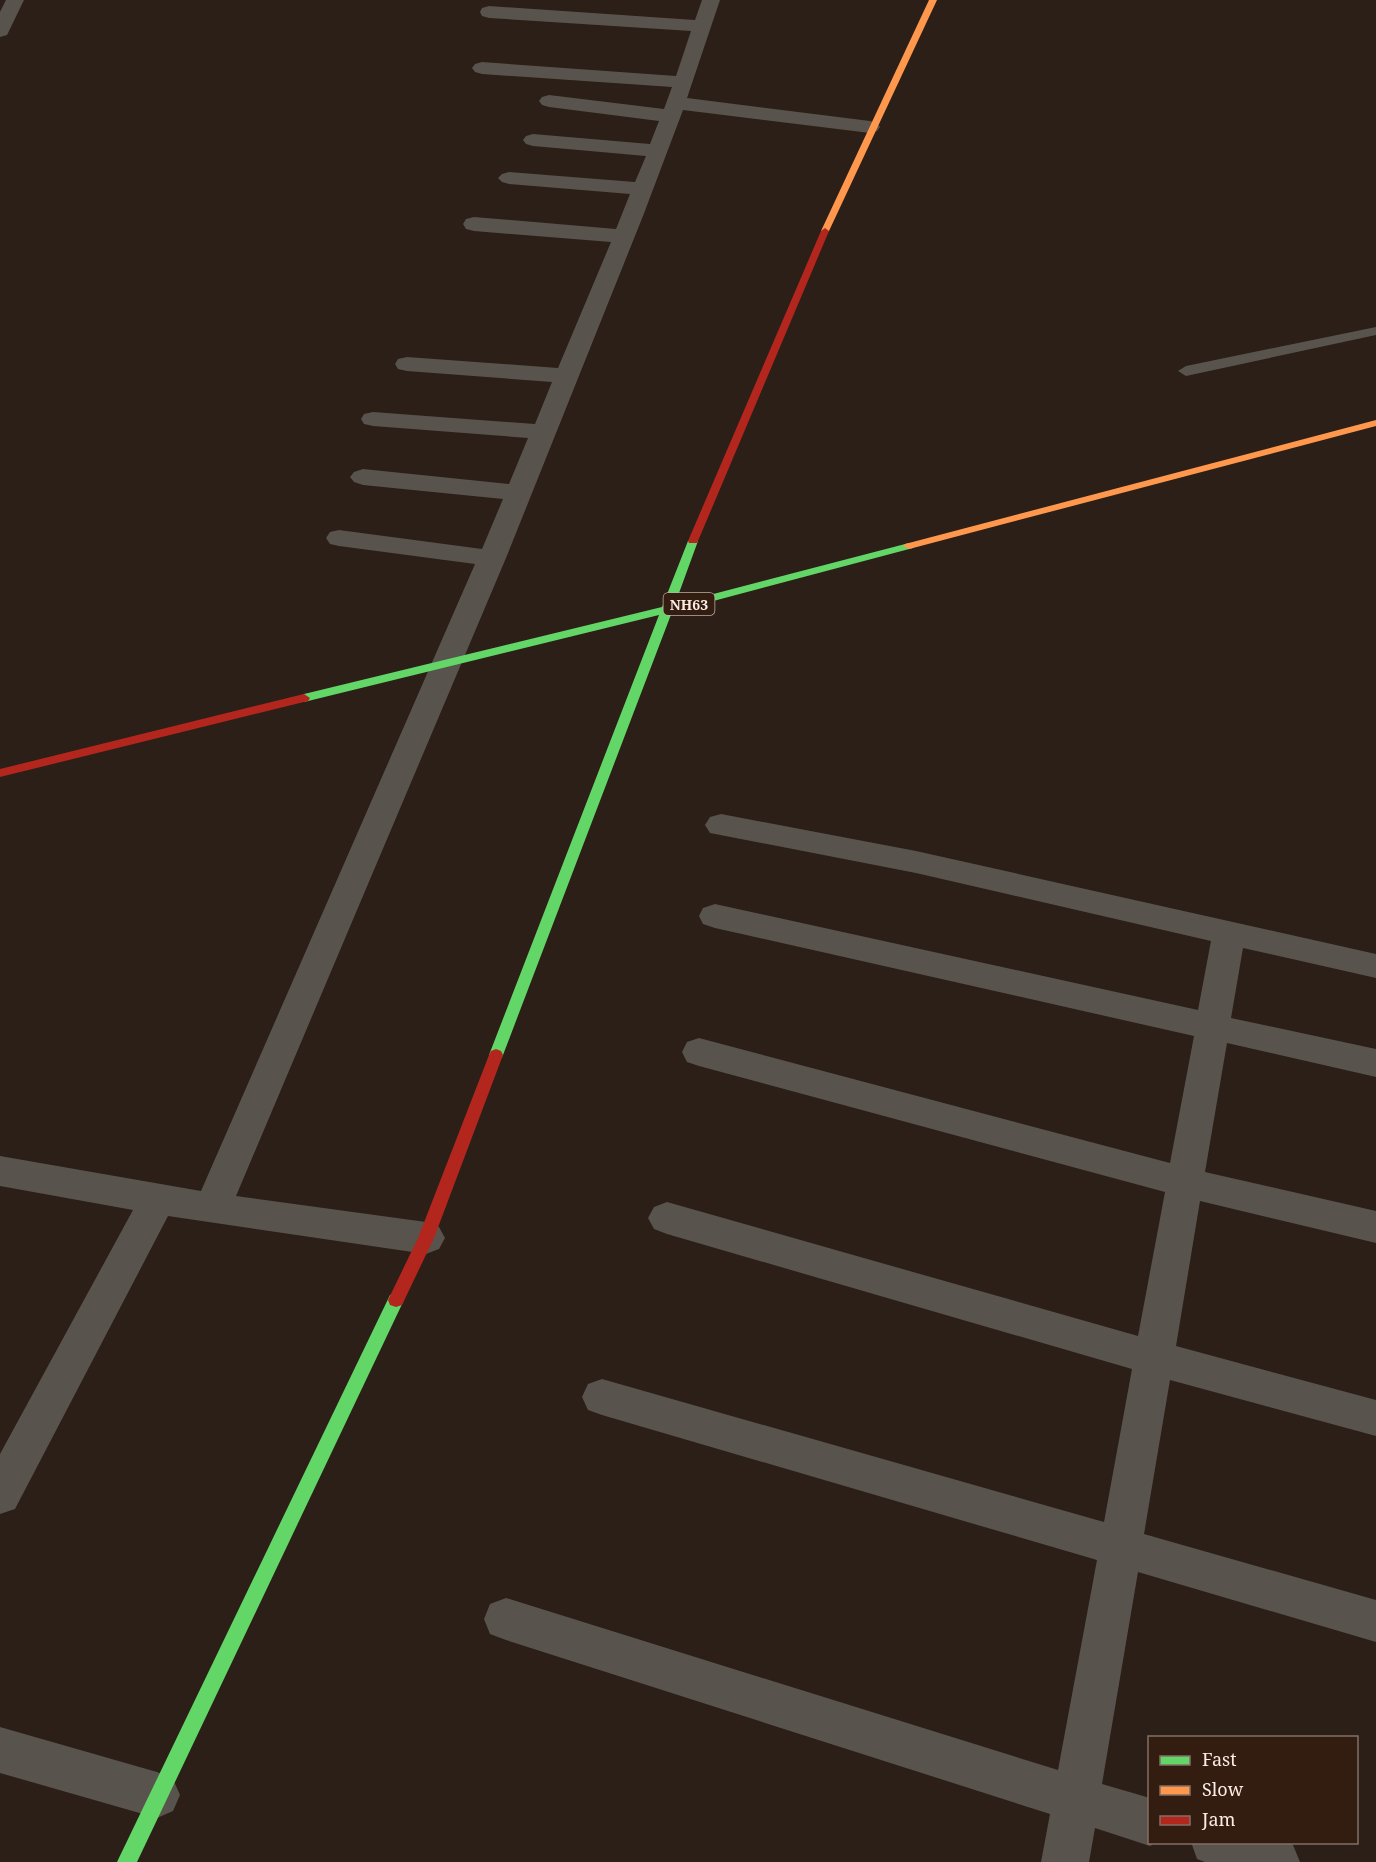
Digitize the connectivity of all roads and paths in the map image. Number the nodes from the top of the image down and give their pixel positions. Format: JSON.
{"nodes":[{"id":1,"x":15,"y":0,"type":"edge"},
{"id":2,"x":711,"y":0,"type":"edge"},
{"id":3,"x":933,"y":0,"type":"edge"},
{"id":4,"x":489,"y":12,"type":"dead end"},
{"id":5,"x":703,"y":26,"type":"junction"},
{"id":6,"x":0,"y":30,"type":"edge"},
{"id":7,"x":482,"y":68,"type":"dead end"},
{"id":8,"x":676,"y":100,"type":"junction"},
{"id":9,"x":549,"y":102,"type":"dead end"},
{"id":10,"x":870,"y":126,"type":"junction"},
{"id":11,"x":533,"y":140,"type":"dead end"},
{"id":12,"x":656,"y":151,"type":"junction"},
{"id":13,"x":509,"y":178,"type":"dead end"},
{"id":14,"x":642,"y":189,"type":"junction"},
{"id":15,"x":474,"y":224,"type":"dead end"},
{"id":16,"x":623,"y":236,"type":"junction"},
{"id":17,"x":1376,"y":331,"type":"edge"},
{"id":18,"x":407,"y":364,"type":"dead end"},
{"id":19,"x":1186,"y":372,"type":"dead end"},
{"id":20,"x":566,"y":376,"type":"junction"},
{"id":21,"x":373,"y":419,"type":"dead end"},
{"id":22,"x":1376,"y":423,"type":"edge"},
{"id":23,"x":543,"y":432,"type":"junction"},
{"id":24,"x":363,"y":477,"type":"dead end"},
{"id":25,"x":519,"y":493,"type":"junction"},
{"id":26,"x":339,"y":538,"type":"dead end"},
{"id":27,"x":492,"y":558,"type":"junction"},
{"id":28,"x":665,"y":610,"type":"junction"},
{"id":29,"x":449,"y":663,"type":"junction"},
{"id":30,"x":0,"y":773,"type":"edge"},
{"id":31,"x":721,"y":825,"type":"dead end"},
{"id":32,"x":715,"y":916,"type":"dead end"},
{"id":33,"x":1228,"y":934,"type":"junction"},
{"id":34,"x":1376,"y":966,"type":"edge"},
{"id":35,"x":1212,"y":1027,"type":"junction"},
{"id":36,"x":699,"y":1052,"type":"dead end"},
{"id":37,"x":1376,"y":1063,"type":"edge"},
{"id":38,"x":0,"y":1172,"type":"edge"},
{"id":39,"x":1184,"y":1182,"type":"junction"},
{"id":40,"x":158,"y":1199,"type":"junction"},
{"id":41,"x":212,"y":1208,"type":"junction"},
{"id":42,"x":667,"y":1218,"type":"dead end"},
{"id":43,"x":1376,"y":1227,"type":"edge"},
{"id":44,"x":426,"y":1239,"type":"junction"},
{"id":45,"x":1154,"y":1358,"type":"junction"},
{"id":46,"x":602,"y":1397,"type":"dead end"},
{"id":47,"x":1376,"y":1418,"type":"edge"},
{"id":48,"x":0,"y":1495,"type":"edge"},
{"id":49,"x":1121,"y":1547,"type":"junction"},
{"id":50,"x":506,"y":1619,"type":"dead end"},
{"id":51,"x":1376,"y":1621,"type":"edge"},
{"id":52,"x":0,"y":1750,"type":"edge"},
{"id":53,"x":157,"y":1795,"type":"junction"},
{"id":54,"x":1076,"y":1799,"type":"junction"},
{"id":55,"x":1148,"y":1822,"type":"edge"},
{"id":56,"x":1220,"y":1844,"type":"edge"},
{"id":57,"x":127,"y":1862,"type":"edge"},
{"id":58,"x":1065,"y":1862,"type":"edge"},
{"id":59,"x":1276,"y":1862,"type":"edge"}],
"edges":[{"from":1,"to":6,"type":"street"},
{"from":2,"to":5,"type":"street"},
{"from":3,"to":10,"type":"main road"},
{"from":4,"to":5,"type":"street"},
{"from":5,"to":8,"type":"street"},
{"from":7,"to":8,"type":"street"},
{"from":8,"to":9,"type":"street"},
{"from":8,"to":10,"type":"street"},
{"from":8,"to":12,"type":"street"},
{"from":10,"to":28,"type":"main road"},
{"from":11,"to":12,"type":"street"},
{"from":12,"to":14,"type":"street"},
{"from":13,"to":14,"type":"street"},
{"from":14,"to":16,"type":"street"},
{"from":15,"to":16,"type":"street"},
{"from":16,"to":20,"type":"street"},
{"from":17,"to":19,"type":"lane"},
{"from":18,"to":20,"type":"street"},
{"from":20,"to":23,"type":"street"},
{"from":21,"to":23,"type":"street"},
{"from":22,"to":28,"type":"main road","number":"NH63"},
{"from":23,"to":25,"type":"street"},
{"from":24,"to":25,"type":"street"},
{"from":25,"to":27,"type":"street"},
{"from":26,"to":27,"type":"street"},
{"from":27,"to":29,"type":"street"},
{"from":28,"to":29,"type":"main road","number":"NH63"},
{"from":28,"to":44,"type":"main road"},
{"from":29,"to":30,"type":"main road","number":"NH63"},
{"from":29,"to":41,"type":"street"},
{"from":31,"to":33,"type":"street"},
{"from":32,"to":35,"type":"street"},
{"from":33,"to":34,"type":"street"},
{"from":33,"to":35,"type":"street"},
{"from":35,"to":37,"type":"street"},
{"from":35,"to":39,"type":"street"},
{"from":36,"to":39,"type":"street"},
{"from":38,"to":40,"type":"street"},
{"from":39,"to":43,"type":"street"},
{"from":39,"to":45,"type":"street"},
{"from":40,"to":41,"type":"street"},
{"from":40,"to":48,"type":"street"},
{"from":41,"to":44,"type":"street"},
{"from":42,"to":45,"type":"street"},
{"from":44,"to":53,"type":"main road"},
{"from":45,"to":47,"type":"street"},
{"from":45,"to":49,"type":"street"},
{"from":46,"to":49,"type":"street"},
{"from":49,"to":51,"type":"street"},
{"from":49,"to":54,"type":"street"},
{"from":50,"to":54,"type":"street"},
{"from":52,"to":53,"type":"street"},
{"from":53,"to":57,"type":"main road"},
{"from":54,"to":55,"type":"street"},
{"from":54,"to":58,"type":"street"},
{"from":56,"to":59,"type":"street"}]}
